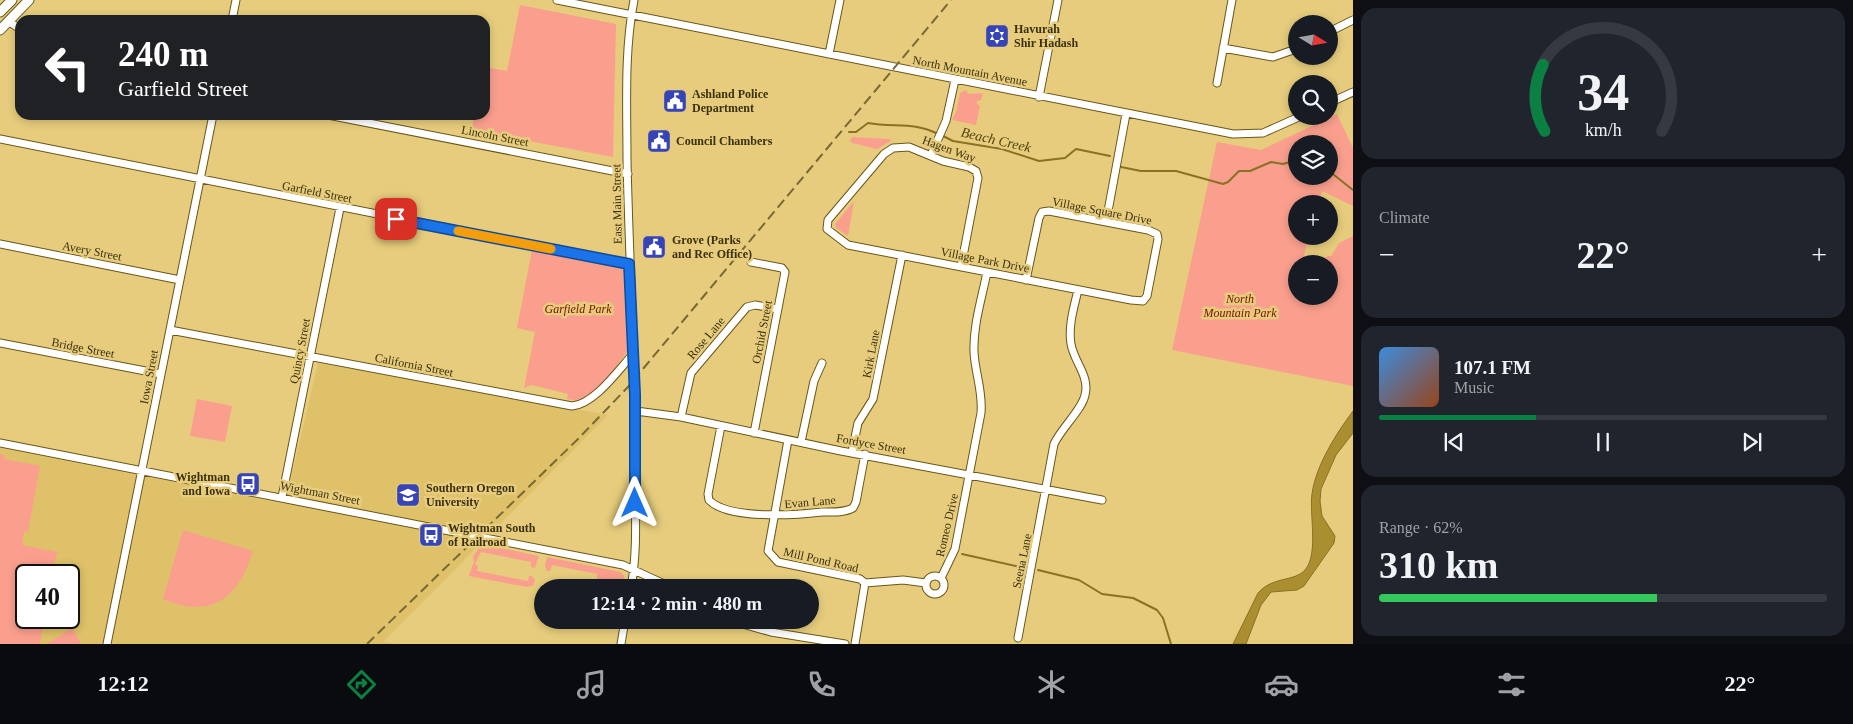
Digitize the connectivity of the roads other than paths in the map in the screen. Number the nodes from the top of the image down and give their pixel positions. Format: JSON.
{"nodes":[{"id":1,"x":12,"y":0,"type":"edge"},
{"id":2,"x":29,"y":0,"type":"edge"},
{"id":3,"x":236,"y":0,"type":"edge"},
{"id":4,"x":557,"y":0,"type":"edge"},
{"id":5,"x":634,"y":0,"type":"edge"},
{"id":6,"x":840,"y":0,"type":"edge"},
{"id":7,"x":1058,"y":0,"type":"edge"},
{"id":8,"x":1232,"y":0,"type":"edge"},
{"id":9,"x":0,"y":12,"type":"edge"},
{"id":10,"x":233,"y":15,"type":"edge"},
{"id":11,"x":632,"y":15,"type":"junction"},
{"id":12,"x":1353,"y":20,"type":"edge"},
{"id":13,"x":8,"y":22,"type":"junction"},
{"id":14,"x":15,"y":27,"type":"edge"},
{"id":15,"x":1338,"y":28,"type":"edge"},
{"id":16,"x":0,"y":30,"type":"edge"},
{"id":17,"x":1223,"y":48,"type":"junction"},
{"id":18,"x":1288,"y":51,"type":"edge"},
{"id":19,"x":829,"y":54,"type":"junction"},
{"id":20,"x":954,"y":80,"type":"junction"},
{"id":21,"x":1217,"y":83,"type":"dead end"},
{"id":22,"x":1353,"y":92,"type":"edge"},
{"id":23,"x":1039,"y":97,"type":"junction"},
{"id":24,"x":1338,"y":99,"type":"edge"},
{"id":25,"x":1126,"y":114,"type":"junction"},
{"id":26,"x":212,"y":120,"type":"edge"},
{"id":27,"x":353,"y":120,"type":"edge"},
{"id":28,"x":1288,"y":122,"type":"edge"},
{"id":29,"x":0,"y":139,"type":"edge"},
{"id":30,"x":931,"y":155,"type":"junction"},
{"id":31,"x":628,"y":174,"type":"junction"},
{"id":32,"x":200,"y":180,"type":"junction"},
{"id":33,"x":340,"y":208,"type":"junction"},
{"id":34,"x":1106,"y":222,"type":"junction"},
{"id":35,"x":827,"y":229,"type":"joint"},
{"id":36,"x":0,"y":244,"type":"edge"},
{"id":37,"x":902,"y":255,"type":"junction"},
{"id":38,"x":750,"y":262,"type":"dead end"},
{"id":39,"x":629,"y":264,"type":"junction"},
{"id":40,"x":961,"y":267,"type":"junction"},
{"id":41,"x":987,"y":272,"type":"junction"},
{"id":42,"x":180,"y":280,"type":"junction"},
{"id":43,"x":1026,"y":280,"type":"junction"},
{"id":44,"x":1078,"y":290,"type":"junction"},
{"id":45,"x":1143,"y":301,"type":"joint"},
{"id":46,"x":778,"y":309,"type":"junction"},
{"id":47,"x":170,"y":330,"type":"junction"},
{"id":48,"x":0,"y":343,"type":"edge"},
{"id":49,"x":634,"y":353,"type":"junction"},
{"id":50,"x":311,"y":357,"type":"junction"},
{"id":51,"x":822,"y":363,"type":"dead end"},
{"id":52,"x":161,"y":374,"type":"junction"},
{"id":53,"x":636,"y":411,"type":"junction"},
{"id":54,"x":681,"y":417,"type":"junction"},
{"id":55,"x":721,"y":426,"type":"junction"},
{"id":56,"x":754,"y":433,"type":"junction"},
{"id":57,"x":788,"y":440,"type":"junction"},
{"id":58,"x":802,"y":442,"type":"junction"},
{"id":59,"x":0,"y":443,"type":"edge"},
{"id":60,"x":852,"y":452,"type":"junction"},
{"id":61,"x":865,"y":454,"type":"junction"},
{"id":62,"x":142,"y":470,"type":"junction"},
{"id":63,"x":969,"y":474,"type":"junction"},
{"id":64,"x":1045,"y":489,"type":"junction"},
{"id":65,"x":282,"y":497,"type":"junction"},
{"id":66,"x":1102,"y":500,"type":"dead end"},
{"id":67,"x":773,"y":517,"type":"junction"},
{"id":68,"x":634,"y":571,"type":"junction"},
{"id":69,"x":941,"y":578,"type":"junction"},
{"id":70,"x":633,"y":579,"type":"edge"},
{"id":71,"x":652,"y":579,"type":"edge"},
{"id":72,"x":865,"y":582,"type":"junction"},
{"id":73,"x":926,"y":582,"type":"junction"},
{"id":74,"x":624,"y":629,"type":"edge"},
{"id":75,"x":760,"y":629,"type":"edge"},
{"id":76,"x":1018,"y":638,"type":"dead end"},
{"id":77,"x":107,"y":644,"type":"edge"},
{"id":78,"x":621,"y":644,"type":"edge"},
{"id":79,"x":845,"y":644,"type":"edge"},
{"id":80,"x":855,"y":644,"type":"edge"}],
"edges":[{"from":1,"to":9,"type":"main road"},
{"from":2,"to":13,"type":"main road"},
{"from":3,"to":10,"type":"street"},
{"from":4,"to":11,"type":"street","name":"North Mountain Avenue"},
{"from":5,"to":11,"type":"street","name":"East Main Street"},
{"from":6,"to":19,"type":"street"},
{"from":7,"to":23,"type":"street"},
{"from":8,"to":17,"type":"street"},
{"from":11,"to":19,"type":"street","name":"North Mountain Avenue"},
{"from":11,"to":31,"type":"street","name":"East Main Street"},
{"from":12,"to":15,"type":"street"},
{"from":13,"to":14,"type":"street"},
{"from":13,"to":16,"type":"main road"},
{"from":17,"to":18,"type":"street"},
{"from":17,"to":21,"type":"street"},
{"from":19,"to":20,"type":"street","name":"North Mountain Avenue"},
{"from":20,"to":23,"type":"street","name":"North Mountain Avenue"},
{"from":20,"to":30,"type":"street"},
{"from":22,"to":24,"type":"street"},
{"from":23,"to":25,"type":"street","name":"North Mountain Avenue"},
{"from":25,"to":28,"type":"street","name":"North Mountain Avenue"},
{"from":25,"to":34,"type":"street"},
{"from":26,"to":32,"type":"street","name":"Iowa Street"},
{"from":27,"to":31,"type":"street","name":"Lincoln Street"},
{"from":29,"to":32,"type":"street","name":"Garfield Street"},
{"from":30,"to":35,"type":"street","name":"Hagen Way"},
{"from":30,"to":40,"type":"street","name":"Hagen Way"},
{"from":31,"to":39,"type":"street","name":"East Main Street"},
{"from":32,"to":33,"type":"street","name":"Garfield Street"},
{"from":32,"to":42,"type":"street","name":"Iowa Street"},
{"from":33,"to":39,"type":"street","name":"Garfield Street"},
{"from":33,"to":50,"type":"street","name":"Quincy Street"},
{"from":34,"to":43,"type":"street","name":"Village Square Drive"},
{"from":34,"to":45,"type":"street","name":"Village Square Drive"},
{"from":35,"to":37,"type":"street","name":"Village Park Drive"},
{"from":36,"to":42,"type":"street","name":"Avery Street"},
{"from":37,"to":40,"type":"street","name":"Village Park Drive"},
{"from":37,"to":60,"type":"street","name":"Kirk Lane"},
{"from":38,"to":46,"type":"street","name":"Orchid Street"},
{"from":39,"to":49,"type":"street","name":"East Main Street"},
{"from":40,"to":41,"type":"street","name":"Village Park Drive"},
{"from":41,"to":43,"type":"street","name":"Village Park Drive"},
{"from":41,"to":63,"type":"street","name":"Romeo Drive"},
{"from":42,"to":47,"type":"street","name":"Iowa Street"},
{"from":43,"to":44,"type":"street","name":"Village Park Drive"},
{"from":44,"to":45,"type":"street","name":"Village Park Drive"},
{"from":44,"to":64,"type":"street","name":"Seena Lane"},
{"from":46,"to":54,"type":"street","name":"Rose Lane"},
{"from":46,"to":56,"type":"street","name":"Orchid Street"},
{"from":47,"to":50,"type":"street","name":"California Street"},
{"from":47,"to":52,"type":"street","name":"Iowa Street"},
{"from":48,"to":52,"type":"street","name":"Bridge Street"},
{"from":49,"to":50,"type":"street","name":"California Street"},
{"from":49,"to":53,"type":"street","name":"East Main Street"},
{"from":50,"to":65,"type":"street","name":"Quincy Street"},
{"from":51,"to":58,"type":"street"},
{"from":52,"to":62,"type":"street","name":"Iowa Street"},
{"from":53,"to":54,"type":"street","name":"Fordyce Street"},
{"from":53,"to":68,"type":"street","name":"East Main Street"},
{"from":54,"to":55,"type":"street","name":"Fordyce Street"},
{"from":55,"to":56,"type":"street","name":"Fordyce Street"},
{"from":55,"to":67,"type":"street"},
{"from":56,"to":57,"type":"street","name":"Fordyce Street"},
{"from":57,"to":58,"type":"street","name":"Fordyce Street"},
{"from":57,"to":67,"type":"street","name":"Mill Pond Road"},
{"from":58,"to":60,"type":"street","name":"Fordyce Street"},
{"from":59,"to":62,"type":"street","name":"Wightman Street"},
{"from":60,"to":61,"type":"street","name":"Fordyce Street"},
{"from":61,"to":63,"type":"street","name":"Fordyce Street"},
{"from":61,"to":67,"type":"street","name":"Evan Lane"},
{"from":62,"to":65,"type":"street","name":"Wightman Street"},
{"from":62,"to":77,"type":"street","name":"Iowa Street"},
{"from":63,"to":64,"type":"street","name":"Fordyce Street"},
{"from":63,"to":69,"type":"street","name":"Romeo Drive"},
{"from":64,"to":66,"type":"street","name":"Fordyce Street"},
{"from":64,"to":76,"type":"street","name":"Seena Lane"},
{"from":65,"to":68,"type":"street","name":"Wightman Street"},
{"from":67,"to":72,"type":"street","name":"Mill Pond Road"},
{"from":68,"to":70,"type":"street","name":"East Main Street"},
{"from":68,"to":71,"type":"street","name":"Wightman Street"},
{"from":69,"to":73,"type":"street","name":"Romeo Drive"},
{"from":69,"to":73,"type":"street","name":"Romeo Drive"},
{"from":72,"to":73,"type":"street","name":"Romeo Drive"},
{"from":72,"to":80,"type":"street","name":"Mill Pond Road"},
{"from":74,"to":78,"type":"street"},
{"from":75,"to":79,"type":"street"}]}
